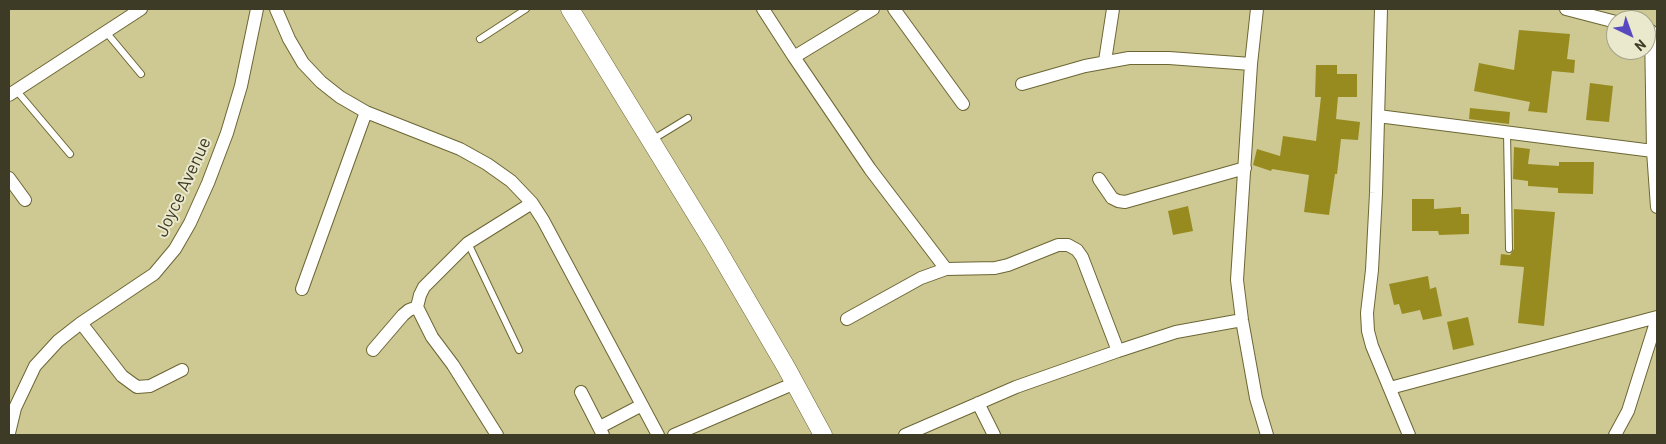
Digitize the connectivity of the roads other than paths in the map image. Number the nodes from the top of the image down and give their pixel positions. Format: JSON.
{"nodes":[{"id":1,"x":142,"y":9,"type":"edge"},
{"id":2,"x":257,"y":9,"type":"edge"},
{"id":3,"x":276,"y":9,"type":"edge"},
{"id":4,"x":526,"y":9,"type":"edge"},
{"id":5,"x":570,"y":9,"type":"edge"},
{"id":6,"x":763,"y":9,"type":"edge"},
{"id":7,"x":873,"y":9,"type":"edge"},
{"id":8,"x":894,"y":9,"type":"edge"},
{"id":9,"x":1113,"y":9,"type":"edge"},
{"id":10,"x":1257,"y":9,"type":"edge"},
{"id":11,"x":1381,"y":9,"type":"edge"},
{"id":12,"x":1566,"y":9,"type":"edge"},
{"id":13,"x":1606,"y":19,"type":"edge"},
{"id":14,"x":106,"y":32,"type":"junction"},
{"id":15,"x":480,"y":39,"type":"dead end"},
{"id":16,"x":794,"y":57,"type":"junction"},
{"id":17,"x":1652,"y":60,"type":"edge"},
{"id":18,"x":1105,"y":61,"type":"junction"},
{"id":19,"x":1252,"y":64,"type":"junction"},
{"id":20,"x":141,"y":74,"type":"dead end"},
{"id":21,"x":1022,"y":84,"type":"dead end"},
{"id":22,"x":12,"y":92,"type":"edge"},
{"id":23,"x":963,"y":104,"type":"dead end"},
{"id":24,"x":366,"y":112,"type":"junction"},
{"id":25,"x":1378,"y":116,"type":"junction"},
{"id":26,"x":688,"y":118,"type":"dead end"},
{"id":27,"x":1507,"y":132,"type":"junction"},
{"id":28,"x":651,"y":141,"type":"junction"},
{"id":29,"x":1653,"y":151,"type":"junction"},
{"id":30,"x":70,"y":154,"type":"dead end"},
{"id":31,"x":1246,"y":168,"type":"junction"},
{"id":32,"x":9,"y":178,"type":"edge"},
{"id":33,"x":1099,"y":179,"type":"dead end"},
{"id":34,"x":25,"y":200,"type":"dead end"},
{"id":35,"x":532,"y":203,"type":"junction"},
{"id":36,"x":1657,"y":206,"type":"edge"},
{"id":37,"x":468,"y":243,"type":"junction"},
{"id":38,"x":1509,"y":249,"type":"dead end"},
{"id":39,"x":946,"y":269,"type":"junction"},
{"id":40,"x":302,"y":289,"type":"dead end"},
{"id":41,"x":417,"y":306,"type":"junction"},
{"id":42,"x":1657,"y":318,"type":"edge"},
{"id":43,"x":847,"y":319,"type":"dead end"},
{"id":44,"x":1242,"y":320,"type":"junction"},
{"id":45,"x":81,"y":323,"type":"junction"},
{"id":46,"x":373,"y":350,"type":"dead end"},
{"id":47,"x":519,"y":350,"type":"dead end"},
{"id":48,"x":1118,"y":351,"type":"junction"},
{"id":49,"x":182,"y":370,"type":"dead end"},
{"id":50,"x":795,"y":382,"type":"junction"},
{"id":51,"x":1390,"y":388,"type":"junction"},
{"id":52,"x":581,"y":392,"type":"dead end"},
{"id":53,"x":978,"y":403,"type":"junction"},
{"id":54,"x":642,"y":405,"type":"junction"},
{"id":55,"x":12,"y":406,"type":"edge"},
{"id":56,"x":602,"y":431,"type":"edge"},
{"id":57,"x":9,"y":434,"type":"edge"},
{"id":58,"x":497,"y":435,"type":"edge"},
{"id":59,"x":658,"y":435,"type":"edge"},
{"id":60,"x":674,"y":435,"type":"edge"},
{"id":61,"x":824,"y":435,"type":"edge"},
{"id":62,"x":905,"y":435,"type":"edge"},
{"id":63,"x":994,"y":435,"type":"edge"},
{"id":64,"x":1267,"y":435,"type":"edge"},
{"id":65,"x":1410,"y":435,"type":"edge"},
{"id":66,"x":1616,"y":435,"type":"edge"}],
"edges":[{"from":1,"to":14,"type":"street"},
{"from":2,"to":45,"type":"street","name":"Joyce Avenue"},
{"from":3,"to":24,"type":"street"},
{"from":4,"to":15,"type":"lane"},
{"from":5,"to":28,"type":"main road"},
{"from":6,"to":16,"type":"street"},
{"from":7,"to":16,"type":"street"},
{"from":8,"to":23,"type":"street"},
{"from":9,"to":18,"type":"street"},
{"from":10,"to":19,"type":"street"},
{"from":11,"to":25,"type":"street"},
{"from":12,"to":13,"type":"street"},
{"from":14,"to":20,"type":"lane"},
{"from":14,"to":22,"type":"street"},
{"from":16,"to":39,"type":"street"},
{"from":17,"to":29,"type":"street"},
{"from":18,"to":19,"type":"street"},
{"from":18,"to":21,"type":"street"},
{"from":19,"to":31,"type":"street"},
{"from":22,"to":30,"type":"lane"},
{"from":24,"to":35,"type":"street"},
{"from":24,"to":40,"type":"street"},
{"from":25,"to":27,"type":"street"},
{"from":25,"to":51,"type":"street"},
{"from":26,"to":28,"type":"lane"},
{"from":27,"to":29,"type":"street"},
{"from":27,"to":38,"type":"lane"},
{"from":28,"to":50,"type":"main road"},
{"from":29,"to":36,"type":"street"},
{"from":31,"to":33,"type":"street"},
{"from":31,"to":44,"type":"street"},
{"from":32,"to":34,"type":"street"},
{"from":35,"to":37,"type":"street"},
{"from":35,"to":54,"type":"street"},
{"from":37,"to":41,"type":"street"},
{"from":37,"to":47,"type":"lane"},
{"from":39,"to":43,"type":"street"},
{"from":39,"to":48,"type":"street"},
{"from":41,"to":46,"type":"street"},
{"from":41,"to":58,"type":"street"},
{"from":42,"to":51,"type":"street"},
{"from":42,"to":66,"type":"street"},
{"from":44,"to":48,"type":"street"},
{"from":44,"to":64,"type":"street"},
{"from":45,"to":49,"type":"street"},
{"from":45,"to":55,"type":"street","name":"Joyce Avenue"},
{"from":48,"to":53,"type":"street"},
{"from":50,"to":60,"type":"street"},
{"from":50,"to":61,"type":"main road"},
{"from":51,"to":65,"type":"street"},
{"from":52,"to":56,"type":"street"},
{"from":53,"to":62,"type":"street"},
{"from":53,"to":63,"type":"street"},
{"from":54,"to":56,"type":"street"},
{"from":54,"to":59,"type":"street"},
{"from":55,"to":57,"type":"street","name":"Joyce Avenue"}]}
